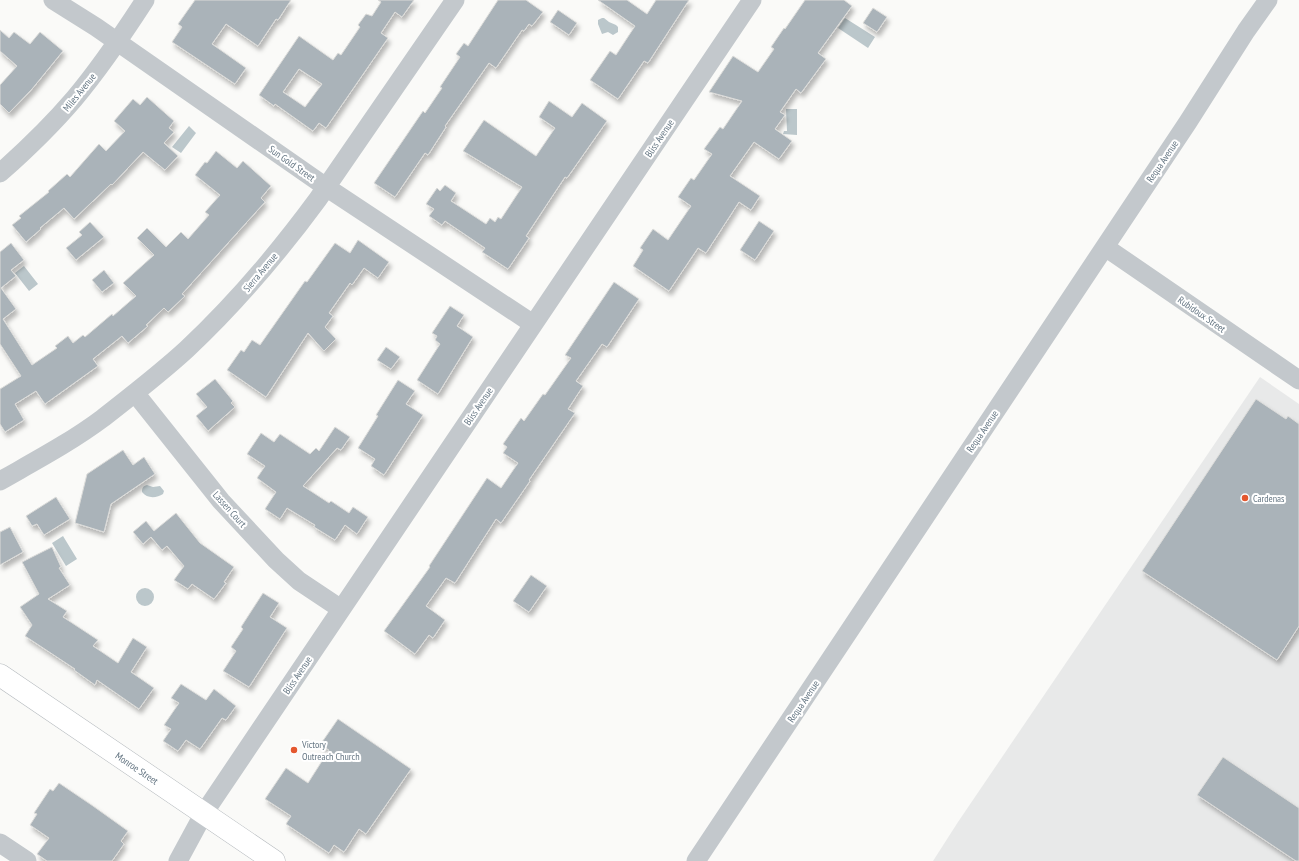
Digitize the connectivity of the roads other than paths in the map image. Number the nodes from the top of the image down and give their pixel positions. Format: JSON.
{"nodes":[{"id":1,"x":53,"y":0,"type":"edge"},
{"id":2,"x":145,"y":0,"type":"edge"},
{"id":3,"x":455,"y":0,"type":"edge"},
{"id":4,"x":752,"y":0,"type":"edge"},
{"id":5,"x":1268,"y":0,"type":"edge"},
{"id":6,"x":118,"y":42,"type":"junction"},
{"id":7,"x":0,"y":173,"type":"edge"},
{"id":8,"x":326,"y":187,"type":"junction"},
{"id":9,"x":1105,"y":247,"type":"junction"},
{"id":10,"x":533,"y":324,"type":"junction"},
{"id":11,"x":1299,"y":380,"type":"edge"},
{"id":12,"x":135,"y":392,"type":"junction"},
{"id":13,"x":0,"y":481,"type":"edge"},
{"id":14,"x":341,"y":609,"type":"junction"},
{"id":15,"x":0,"y":675,"type":"edge"},
{"id":16,"x":204,"y":813,"type":"junction"},
{"id":17,"x":0,"y":842,"type":"edge"},
{"id":18,"x":27,"y":861,"type":"edge"},
{"id":19,"x":178,"y":861,"type":"edge"},
{"id":20,"x":274,"y":861,"type":"edge"},
{"id":21,"x":696,"y":861,"type":"edge"}],
"edges":[{"from":1,"to":6,"type":"street","name":"Sun Gold Street"},
{"from":2,"to":6,"type":"street","name":"Miles Avenue"},
{"from":3,"to":8,"type":"street","name":"Sierra Avenue"},
{"from":4,"to":10,"type":"street","name":"Bliss Avenue"},
{"from":5,"to":9,"type":"street","name":"Requa Avenue"},
{"from":6,"to":7,"type":"street","name":"Miles Avenue"},
{"from":6,"to":8,"type":"street","name":"Sun Gold Street"},
{"from":8,"to":10,"type":"street","name":"Sun Gold Street"},
{"from":8,"to":12,"type":"street","name":"Sierra Avenue"},
{"from":9,"to":11,"type":"street","name":"Rubidoux Street"},
{"from":9,"to":21,"type":"street","name":"Requa Avenue"},
{"from":10,"to":14,"type":"street","name":"Bliss Avenue"},
{"from":12,"to":13,"type":"street","name":"Sierra Avenue"},
{"from":12,"to":14,"type":"street","name":"Lassen Court"},
{"from":14,"to":16,"type":"street","name":"Bliss Avenue"},
{"from":15,"to":16,"type":"main road","name":"Monroe Street"},
{"from":16,"to":19,"type":"street","name":"Bliss Avenue"},
{"from":16,"to":20,"type":"main road","name":"Monroe Street"},
{"from":17,"to":18,"type":"street"}]}
